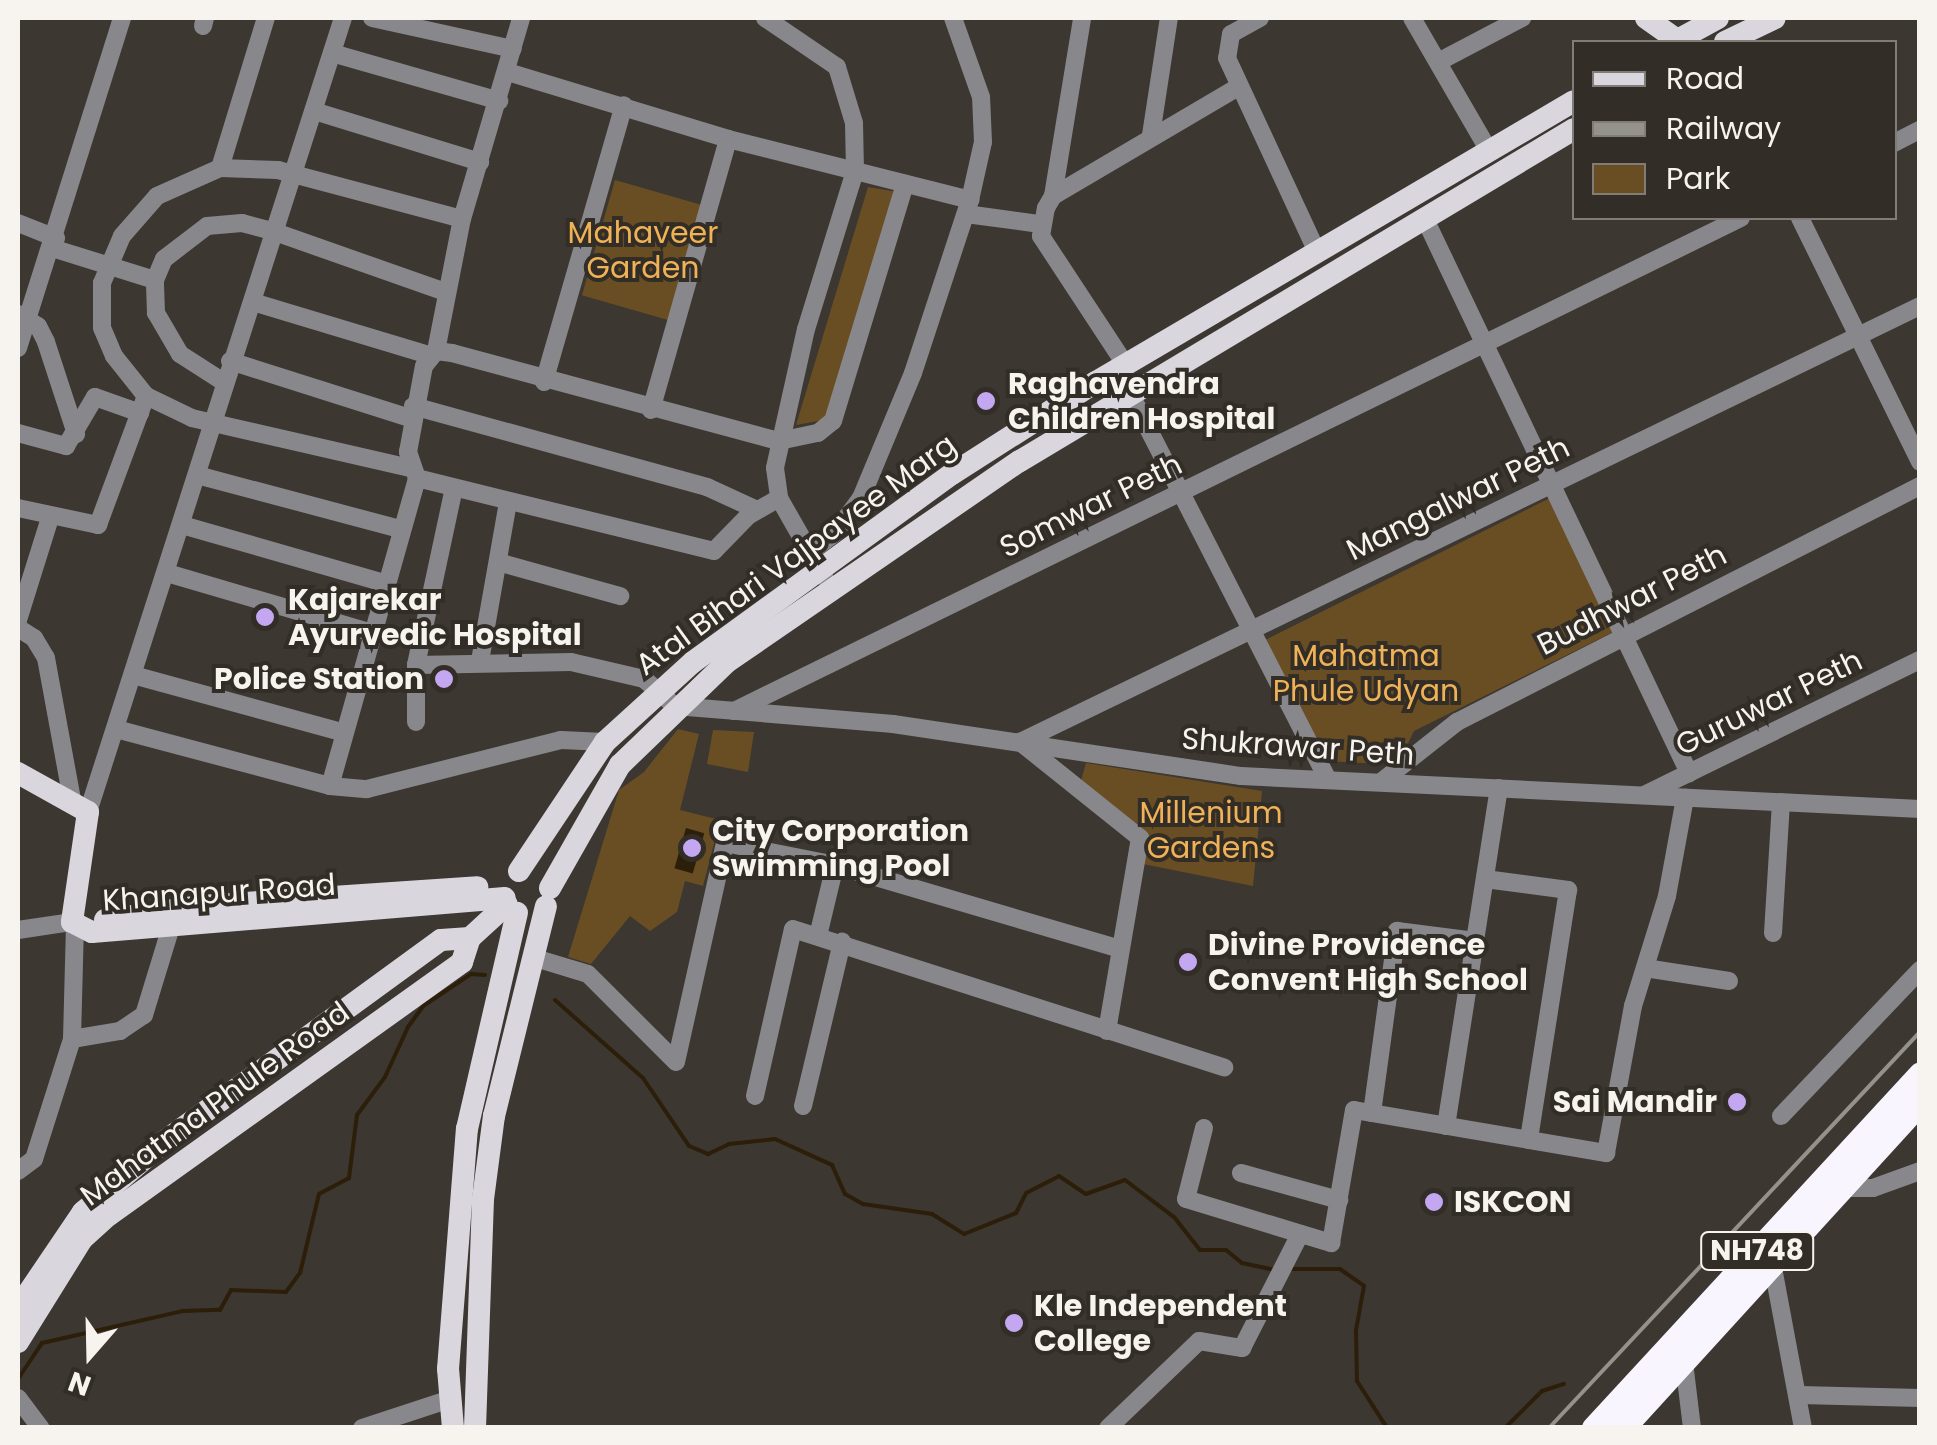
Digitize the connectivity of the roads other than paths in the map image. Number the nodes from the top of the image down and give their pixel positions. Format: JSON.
{"nodes":[{"id":1,"x":122,"y":18,"type":"edge"},
{"id":2,"x":266,"y":18,"type":"edge"},
{"id":3,"x":343,"y":18,"type":"edge"},
{"id":4,"x":372,"y":18,"type":"edge"},
{"id":5,"x":521,"y":18,"type":"edge"},
{"id":6,"x":765,"y":18,"type":"edge"},
{"id":7,"x":953,"y":18,"type":"edge"},
{"id":8,"x":1082,"y":18,"type":"edge"},
{"id":9,"x":1168,"y":18,"type":"edge"},
{"id":10,"x":1260,"y":18,"type":"edge"},
{"id":11,"x":1412,"y":18,"type":"edge"},
{"id":12,"x":1522,"y":18,"type":"edge"},
{"id":13,"x":1646,"y":18,"type":"edge"},
{"id":14,"x":1718,"y":18,"type":"edge"},
{"id":15,"x":1775,"y":18,"type":"edge"},
{"id":16,"x":1686,"y":36,"type":"edge"},
{"id":17,"x":1730,"y":40,"type":"edge"},
{"id":18,"x":513,"y":49,"type":"junction"},
{"id":19,"x":332,"y":53,"type":"junction"},
{"id":20,"x":1440,"y":60,"type":"junction"},
{"id":21,"x":508,"y":72,"type":"junction"},
{"id":22,"x":1236,"y":88,"type":"junction"},
{"id":23,"x":499,"y":101,"type":"junction"},
{"id":24,"x":1572,"y":102,"type":"edge"},
{"id":25,"x":624,"y":106,"type":"junction"},
{"id":26,"x":314,"y":111,"type":"junction"},
{"id":27,"x":1572,"y":129,"type":"edge"},
{"id":28,"x":1920,"y":130,"type":"edge"},
{"id":29,"x":1152,"y":135,"type":"junction"},
{"id":30,"x":728,"y":140,"type":"junction"},
{"id":31,"x":1897,"y":141,"type":"edge"},
{"id":32,"x":1489,"y":151,"type":"junction"},
{"id":33,"x":480,"y":162,"type":"junction"},
{"id":34,"x":220,"y":168,"type":"junction"},
{"id":35,"x":855,"y":171,"type":"junction"},
{"id":36,"x":296,"y":174,"type":"junction"},
{"id":37,"x":906,"y":184,"type":"junction"},
{"id":38,"x":1054,"y":196,"type":"junction"},
{"id":39,"x":968,"y":207,"type":"junction"},
{"id":40,"x":462,"y":219,"type":"junction"},
{"id":41,"x":1425,"y":219,"type":"junction"},
{"id":42,"x":1737,"y":220,"type":"edge"},
{"id":43,"x":1801,"y":220,"type":"edge"},
{"id":44,"x":18,"y":223,"type":"edge"},
{"id":45,"x":1040,"y":224,"type":"junction"},
{"id":46,"x":275,"y":232,"type":"junction"},
{"id":47,"x":54,"y":243,"type":"junction"},
{"id":48,"x":1317,"y":252,"type":"junction"},
{"id":49,"x":108,"y":267,"type":"junction"},
{"id":50,"x":155,"y":280,"type":"junction"},
{"id":51,"x":445,"y":292,"type":"junction"},
{"id":52,"x":253,"y":302,"type":"junction"},
{"id":53,"x":1920,"y":306,"type":"edge"},
{"id":54,"x":22,"y":315,"type":"edge"},
{"id":55,"x":1858,"y":336,"type":"junction"},
{"id":56,"x":1484,"y":344,"type":"junction"},
{"id":57,"x":18,"y":348,"type":"edge"},
{"id":58,"x":432,"y":353,"type":"junction"},
{"id":59,"x":230,"y":361,"type":"junction"},
{"id":60,"x":1125,"y":364,"type":"junction"},
{"id":61,"x":222,"y":381,"type":"junction"},
{"id":62,"x":544,"y":382,"type":"junction"},
{"id":63,"x":1132,"y":395,"type":"junction"},
{"id":64,"x":143,"y":404,"type":"junction"},
{"id":65,"x":651,"y":410,"type":"junction"},
{"id":66,"x":412,"y":412,"type":"junction"},
{"id":67,"x":209,"y":423,"type":"junction"},
{"id":68,"x":18,"y":433,"type":"edge"},
{"id":69,"x":76,"y":434,"type":"junction"},
{"id":70,"x":780,"y":441,"type":"junction"},
{"id":71,"x":1920,"y":462,"type":"edge"},
{"id":72,"x":413,"y":473,"type":"junction"},
{"id":73,"x":198,"y":475,"type":"junction"},
{"id":74,"x":1551,"y":484,"type":"junction"},
{"id":75,"x":1920,"y":486,"type":"edge"},
{"id":76,"x":454,"y":488,"type":"junction"},
{"id":77,"x":1181,"y":492,"type":"junction"},
{"id":78,"x":779,"y":498,"type":"junction"},
{"id":79,"x":508,"y":504,"type":"junction"},
{"id":80,"x":18,"y":508,"type":"edge"},
{"id":81,"x":757,"y":510,"type":"junction"},
{"id":82,"x":50,"y":518,"type":"junction"},
{"id":83,"x":182,"y":525,"type":"junction"},
{"id":84,"x":400,"y":528,"type":"junction"},
{"id":85,"x":498,"y":562,"type":"junction"},
{"id":86,"x":815,"y":562,"type":"junction"},
{"id":87,"x":167,"y":573,"type":"junction"},
{"id":88,"x":384,"y":583,"type":"junction"},
{"id":89,"x":835,"y":593,"type":"junction"},
{"id":90,"x":620,"y":596,"type":"dead end"},
{"id":91,"x":18,"y":620,"type":"edge"},
{"id":92,"x":18,"y":628,"type":"edge"},
{"id":93,"x":1252,"y":630,"type":"junction"},
{"id":94,"x":369,"y":632,"type":"junction"},
{"id":95,"x":1623,"y":634,"type":"junction"},
{"id":96,"x":1920,"y":660,"type":"edge"},
{"id":97,"x":480,"y":661,"type":"junction"},
{"id":98,"x":416,"y":664,"type":"junction"},
{"id":99,"x":134,"y":675,"type":"junction"},
{"id":100,"x":667,"y":699,"type":"junction"},
{"id":101,"x":733,"y":711,"type":"junction"},
{"id":102,"x":416,"y":722,"type":"dead end"},
{"id":103,"x":116,"y":729,"type":"junction"},
{"id":104,"x":341,"y":732,"type":"junction"},
{"id":105,"x":605,"y":742,"type":"junction"},
{"id":106,"x":1020,"y":742,"type":"junction"},
{"id":107,"x":18,"y":773,"type":"edge"},
{"id":108,"x":1689,"y":773,"type":"junction"},
{"id":109,"x":1328,"y":780,"type":"junction"},
{"id":110,"x":1382,"y":782,"type":"junction"},
{"id":111,"x":330,"y":786,"type":"junction"},
{"id":112,"x":1499,"y":788,"type":"junction"},
{"id":113,"x":1643,"y":796,"type":"junction"},
{"id":114,"x":1685,"y":798,"type":"junction"},
{"id":115,"x":1781,"y":802,"type":"junction"},
{"id":116,"x":80,"y":806,"type":"junction"},
{"id":117,"x":1920,"y":809,"type":"edge"},
{"id":118,"x":835,"y":865,"type":"junction"},
{"id":119,"x":1484,"y":880,"type":"junction"},
{"id":120,"x":511,"y":894,"type":"junction"},
{"id":121,"x":548,"y":897,"type":"junction"},
{"id":122,"x":77,"y":926,"type":"junction"},
{"id":123,"x":18,"y":930,"type":"edge"},
{"id":124,"x":170,"y":930,"type":"junction"},
{"id":125,"x":1772,"y":933,"type":"dead end"},
{"id":126,"x":818,"y":936,"type":"junction"},
{"id":127,"x":470,"y":938,"type":"junction"},
{"id":128,"x":842,"y":942,"type":"junction"},
{"id":129,"x":1475,"y":942,"type":"junction"},
{"id":130,"x":1120,"y":949,"type":"junction"},
{"id":131,"x":535,"y":958,"type":"junction"},
{"id":132,"x":1645,"y":968,"type":"junction"},
{"id":133,"x":1920,"y":970,"type":"edge"},
{"id":134,"x":1729,"y":981,"type":"dead end"},
{"id":135,"x":1107,"y":1031,"type":"junction"},
{"id":136,"x":72,"y":1039,"type":"junction"},
{"id":137,"x":1224,"y":1067,"type":"dead end"},
{"id":138,"x":1920,"y":1075,"type":"edge"},
{"id":139,"x":755,"y":1096,"type":"dead end"},
{"id":140,"x":1920,"y":1102,"type":"edge"},
{"id":141,"x":802,"y":1106,"type":"dead end"},
{"id":142,"x":1372,"y":1113,"type":"junction"},
{"id":143,"x":1782,"y":1116,"type":"dead end"},
{"id":144,"x":1446,"y":1126,"type":"junction"},
{"id":145,"x":1204,"y":1128,"type":"dead end"},
{"id":146,"x":1529,"y":1140,"type":"junction"},
{"id":147,"x":1920,"y":1171,"type":"edge"},
{"id":148,"x":18,"y":1172,"type":"edge"},
{"id":149,"x":1241,"y":1173,"type":"dead end"},
{"id":150,"x":1840,"y":1188,"type":"junction"},
{"id":151,"x":1338,"y":1200,"type":"junction"},
{"id":152,"x":1300,"y":1234,"type":"junction"},
{"id":153,"x":1768,"y":1252,"type":"junction"},
{"id":154,"x":18,"y":1308,"type":"edge"},
{"id":155,"x":18,"y":1342,"type":"edge"},
{"id":156,"x":1684,"y":1362,"type":"junction"},
{"id":157,"x":1800,"y":1395,"type":"junction"},
{"id":158,"x":18,"y":1398,"type":"edge"},
{"id":159,"x":1920,"y":1398,"type":"edge"},
{"id":160,"x":450,"y":1399,"type":"junction"},
{"id":161,"x":41,"y":1428,"type":"edge"},
{"id":162,"x":362,"y":1428,"type":"edge"},
{"id":163,"x":452,"y":1428,"type":"edge"},
{"id":164,"x":475,"y":1428,"type":"edge"},
{"id":165,"x":1108,"y":1428,"type":"edge"},
{"id":166,"x":1594,"y":1428,"type":"edge"},
{"id":167,"x":1622,"y":1428,"type":"edge"},
{"id":168,"x":1692,"y":1428,"type":"edge"},
{"id":169,"x":1804,"y":1428,"type":"edge"}],
"edges":[{"from":1,"to":47,"type":"street"},
{"from":2,"to":34,"type":"street"},
{"from":3,"to":19,"type":"street"},
{"from":4,"to":18,"type":"street"},
{"from":5,"to":18,"type":"street"},
{"from":6,"to":35,"type":"street"},
{"from":7,"to":39,"type":"street"},
{"from":8,"to":38,"type":"street"},
{"from":9,"to":29,"type":"street"},
{"from":10,"to":22,"type":"street"},
{"from":11,"to":20,"type":"street"},
{"from":12,"to":20,"type":"street"},
{"from":13,"to":16,"type":"main road"},
{"from":14,"to":16,"type":"main road"},
{"from":15,"to":17,"type":"main road"},
{"from":18,"to":21,"type":"street"},
{"from":19,"to":23,"type":"street"},
{"from":19,"to":26,"type":"street"},
{"from":20,"to":32,"type":"street"},
{"from":21,"to":23,"type":"street"},
{"from":21,"to":25,"type":"street"},
{"from":22,"to":29,"type":"street"},
{"from":22,"to":48,"type":"street"},
{"from":23,"to":33,"type":"street"},
{"from":24,"to":32,"type":"main road","name":"Atal Bihari Vajpayee Marg"},
{"from":25,"to":30,"type":"street"},
{"from":25,"to":62,"type":"street"},
{"from":26,"to":33,"type":"street"},
{"from":26,"to":36,"type":"street"},
{"from":27,"to":41,"type":"main road","name":"Atal Bihari Vajpayee Marg"},
{"from":28,"to":31,"type":"street"},
{"from":29,"to":38,"type":"street"},
{"from":30,"to":35,"type":"street"},
{"from":30,"to":65,"type":"street"},
{"from":32,"to":48,"type":"main road","name":"Atal Bihari Vajpayee Marg"},
{"from":33,"to":40,"type":"street"},
{"from":34,"to":36,"type":"street"},
{"from":34,"to":49,"type":"street"},
{"from":35,"to":37,"type":"street"},
{"from":35,"to":70,"type":"street"},
{"from":36,"to":40,"type":"street"},
{"from":36,"to":46,"type":"street"},
{"from":37,"to":39,"type":"street"},
{"from":37,"to":70,"type":"street"},
{"from":38,"to":45,"type":"street"},
{"from":39,"to":45,"type":"street"},
{"from":39,"to":86,"type":"street"},
{"from":40,"to":51,"type":"street"},
{"from":41,"to":56,"type":"street"},
{"from":41,"to":63,"type":"main road","name":"Atal Bihari Vajpayee Marg"},
{"from":42,"to":56,"type":"street","name":"Somwar Peth"},
{"from":43,"to":55,"type":"street"},
{"from":44,"to":47,"type":"street"},
{"from":45,"to":60,"type":"street"},
{"from":46,"to":50,"type":"street"},
{"from":46,"to":51,"type":"street"},
{"from":46,"to":52,"type":"street"},
{"from":47,"to":49,"type":"street"},
{"from":47,"to":54,"type":"street"},
{"from":48,"to":60,"type":"main road","name":"Atal Bihari Vajpayee Marg"},
{"from":49,"to":50,"type":"street"},
{"from":49,"to":64,"type":"street"},
{"from":50,"to":61,"type":"street"},
{"from":51,"to":58,"type":"street"},
{"from":52,"to":58,"type":"street"},
{"from":52,"to":59,"type":"street"},
{"from":53,"to":55,"type":"street","name":"Mangalwar Peth"},
{"from":54,"to":57,"type":"street"},
{"from":54,"to":69,"type":"street"},
{"from":55,"to":71,"type":"street"},
{"from":55,"to":74,"type":"street","name":"Mangalwar Peth"},
{"from":56,"to":74,"type":"street"},
{"from":56,"to":77,"type":"street","name":"Somwar Peth"},
{"from":58,"to":62,"type":"street"},
{"from":58,"to":66,"type":"street"},
{"from":59,"to":61,"type":"street"},
{"from":59,"to":66,"type":"street"},
{"from":60,"to":86,"type":"main road","name":"Atal Bihari Vajpayee Marg"},
{"from":61,"to":67,"type":"street"},
{"from":62,"to":65,"type":"street"},
{"from":63,"to":77,"type":"street"},
{"from":63,"to":89,"type":"main road","name":"Atal Bihari Vajpayee Marg"},
{"from":64,"to":67,"type":"street"},
{"from":64,"to":69,"type":"street"},
{"from":64,"to":82,"type":"street"},
{"from":65,"to":70,"type":"street"},
{"from":66,"to":72,"type":"street"},
{"from":66,"to":81,"type":"street"},
{"from":67,"to":72,"type":"street"},
{"from":67,"to":73,"type":"street"},
{"from":68,"to":69,"type":"street"},
{"from":70,"to":78,"type":"street"},
{"from":72,"to":76,"type":"street"},
{"from":72,"to":84,"type":"street"},
{"from":73,"to":83,"type":"street"},
{"from":73,"to":84,"type":"street"},
{"from":74,"to":93,"type":"street","name":"Mangalwar Peth"},
{"from":74,"to":95,"type":"street"},
{"from":75,"to":95,"type":"street","name":"Budhwar Peth"},
{"from":76,"to":79,"type":"street"},
{"from":76,"to":98,"type":"street"},
{"from":77,"to":93,"type":"street"},
{"from":77,"to":101,"type":"street","name":"Somwar Peth"},
{"from":78,"to":81,"type":"street"},
{"from":78,"to":86,"type":"street"},
{"from":79,"to":81,"type":"street"},
{"from":79,"to":85,"type":"street"},
{"from":80,"to":82,"type":"street"},
{"from":82,"to":91,"type":"street"},
{"from":83,"to":87,"type":"street"},
{"from":83,"to":88,"type":"street"},
{"from":84,"to":88,"type":"street"},
{"from":85,"to":90,"type":"street"},
{"from":85,"to":97,"type":"street"},
{"from":86,"to":89,"type":"street"},
{"from":86,"to":100,"type":"main road","name":"Atal Bihari Vajpayee Marg"},
{"from":87,"to":94,"type":"street"},
{"from":87,"to":99,"type":"street"},
{"from":88,"to":94,"type":"street"},
{"from":89,"to":100,"type":"main road","name":"Atal Bihari Vajpayee Marg"},
{"from":92,"to":116,"type":"street"},
{"from":93,"to":106,"type":"street","name":"Mangalwar Peth"},
{"from":93,"to":109,"type":"street"},
{"from":94,"to":104,"type":"street"},
{"from":95,"to":108,"type":"street"},
{"from":95,"to":110,"type":"street","name":"Budhwar Peth"},
{"from":96,"to":108,"type":"street","name":"Guruwar Peth"},
{"from":97,"to":98,"type":"street"},
{"from":97,"to":100,"type":"street"},
{"from":98,"to":102,"type":"street"},
{"from":99,"to":103,"type":"street"},
{"from":99,"to":104,"type":"street"},
{"from":100,"to":101,"type":"street","name":"Shukrawar Peth"},
{"from":100,"to":105,"type":"main road","name":"Atal Bihari Vajpayee Marg"},
{"from":100,"to":121,"type":"main road","name":"Atal Bihari Vajpayee Marg"},
{"from":101,"to":106,"type":"street","name":"Shukrawar Peth"},
{"from":103,"to":111,"type":"street"},
{"from":103,"to":116,"type":"street"},
{"from":104,"to":111,"type":"street"},
{"from":105,"to":111,"type":"street"},
{"from":105,"to":120,"type":"main road","name":"Atal Bihari Vajpayee Marg"},
{"from":106,"to":109,"type":"street","name":"Shukrawar Peth"},
{"from":106,"to":130,"type":"street"},
{"from":107,"to":116,"type":"main road"},
{"from":108,"to":113,"type":"street","name":"Guruwar Peth"},
{"from":109,"to":110,"type":"street","name":"Shukrawar Peth"},
{"from":110,"to":112,"type":"street","name":"Shukrawar Peth"},
{"from":112,"to":113,"type":"street","name":"Shukrawar Peth"},
{"from":112,"to":119,"type":"street"},
{"from":113,"to":114,"type":"street","name":"Shukrawar Peth"},
{"from":114,"to":115,"type":"street","name":"Shukrawar Peth"},
{"from":114,"to":132,"type":"street"},
{"from":115,"to":117,"type":"street","name":"Shukrawar Peth"},
{"from":115,"to":125,"type":"street"},
{"from":116,"to":122,"type":"main road","name":"Khanapur Road"},
{"from":118,"to":126,"type":"street"},
{"from":118,"to":130,"type":"street"},
{"from":118,"to":131,"type":"street"},
{"from":119,"to":129,"type":"street"},
{"from":119,"to":146,"type":"street"},
{"from":120,"to":121,"type":"main road"},
{"from":120,"to":121,"type":"main road"},
{"from":120,"to":122,"type":"main road"},
{"from":120,"to":124,"type":"main road","name":"Khanapur Road"},
{"from":120,"to":127,"type":"main road","name":"Mahatma Phule Road"},
{"from":120,"to":160,"type":"main road"},
{"from":121,"to":131,"type":"main road","name":"Atal Bihari Vajpayee Marg"},
{"from":122,"to":123,"type":"street"},
{"from":122,"to":124,"type":"main road","name":"Khanapur Road"},
{"from":122,"to":136,"type":"street"},
{"from":124,"to":136,"type":"street"},
{"from":126,"to":128,"type":"street"},
{"from":126,"to":139,"type":"street"},
{"from":127,"to":154,"type":"main road","name":"Mahatma Phule Road"},
{"from":127,"to":155,"type":"main road","name":"Mahatma Phule Road"},
{"from":128,"to":135,"type":"street"},
{"from":128,"to":141,"type":"street"},
{"from":129,"to":142,"type":"street"},
{"from":129,"to":144,"type":"street"},
{"from":130,"to":135,"type":"street"},
{"from":131,"to":164,"type":"main road","name":"Atal Bihari Vajpayee Marg"},
{"from":132,"to":134,"type":"street"},
{"from":132,"to":146,"type":"street"},
{"from":133,"to":143,"type":"street"},
{"from":135,"to":137,"type":"street"},
{"from":136,"to":148,"type":"street"},
{"from":138,"to":153,"type":"highway","number":"NH748"},
{"from":140,"to":150,"type":"highway","number":"NH748"},
{"from":142,"to":144,"type":"street"},
{"from":142,"to":151,"type":"street"},
{"from":144,"to":146,"type":"street"},
{"from":145,"to":152,"type":"street"},
{"from":147,"to":150,"type":"street"},
{"from":149,"to":151,"type":"street"},
{"from":150,"to":153,"type":"highway","number":"NH748"},
{"from":151,"to":152,"type":"street"},
{"from":152,"to":165,"type":"street"},
{"from":153,"to":156,"type":"highway","number":"NH748"},
{"from":153,"to":157,"type":"street"},
{"from":153,"to":166,"type":"highway","number":"NH748"},
{"from":156,"to":167,"type":"highway","number":"NH748"},
{"from":156,"to":168,"type":"street"},
{"from":157,"to":159,"type":"street"},
{"from":157,"to":169,"type":"street"},
{"from":158,"to":161,"type":"street"},
{"from":160,"to":162,"type":"street"},
{"from":160,"to":163,"type":"main road"}]}
